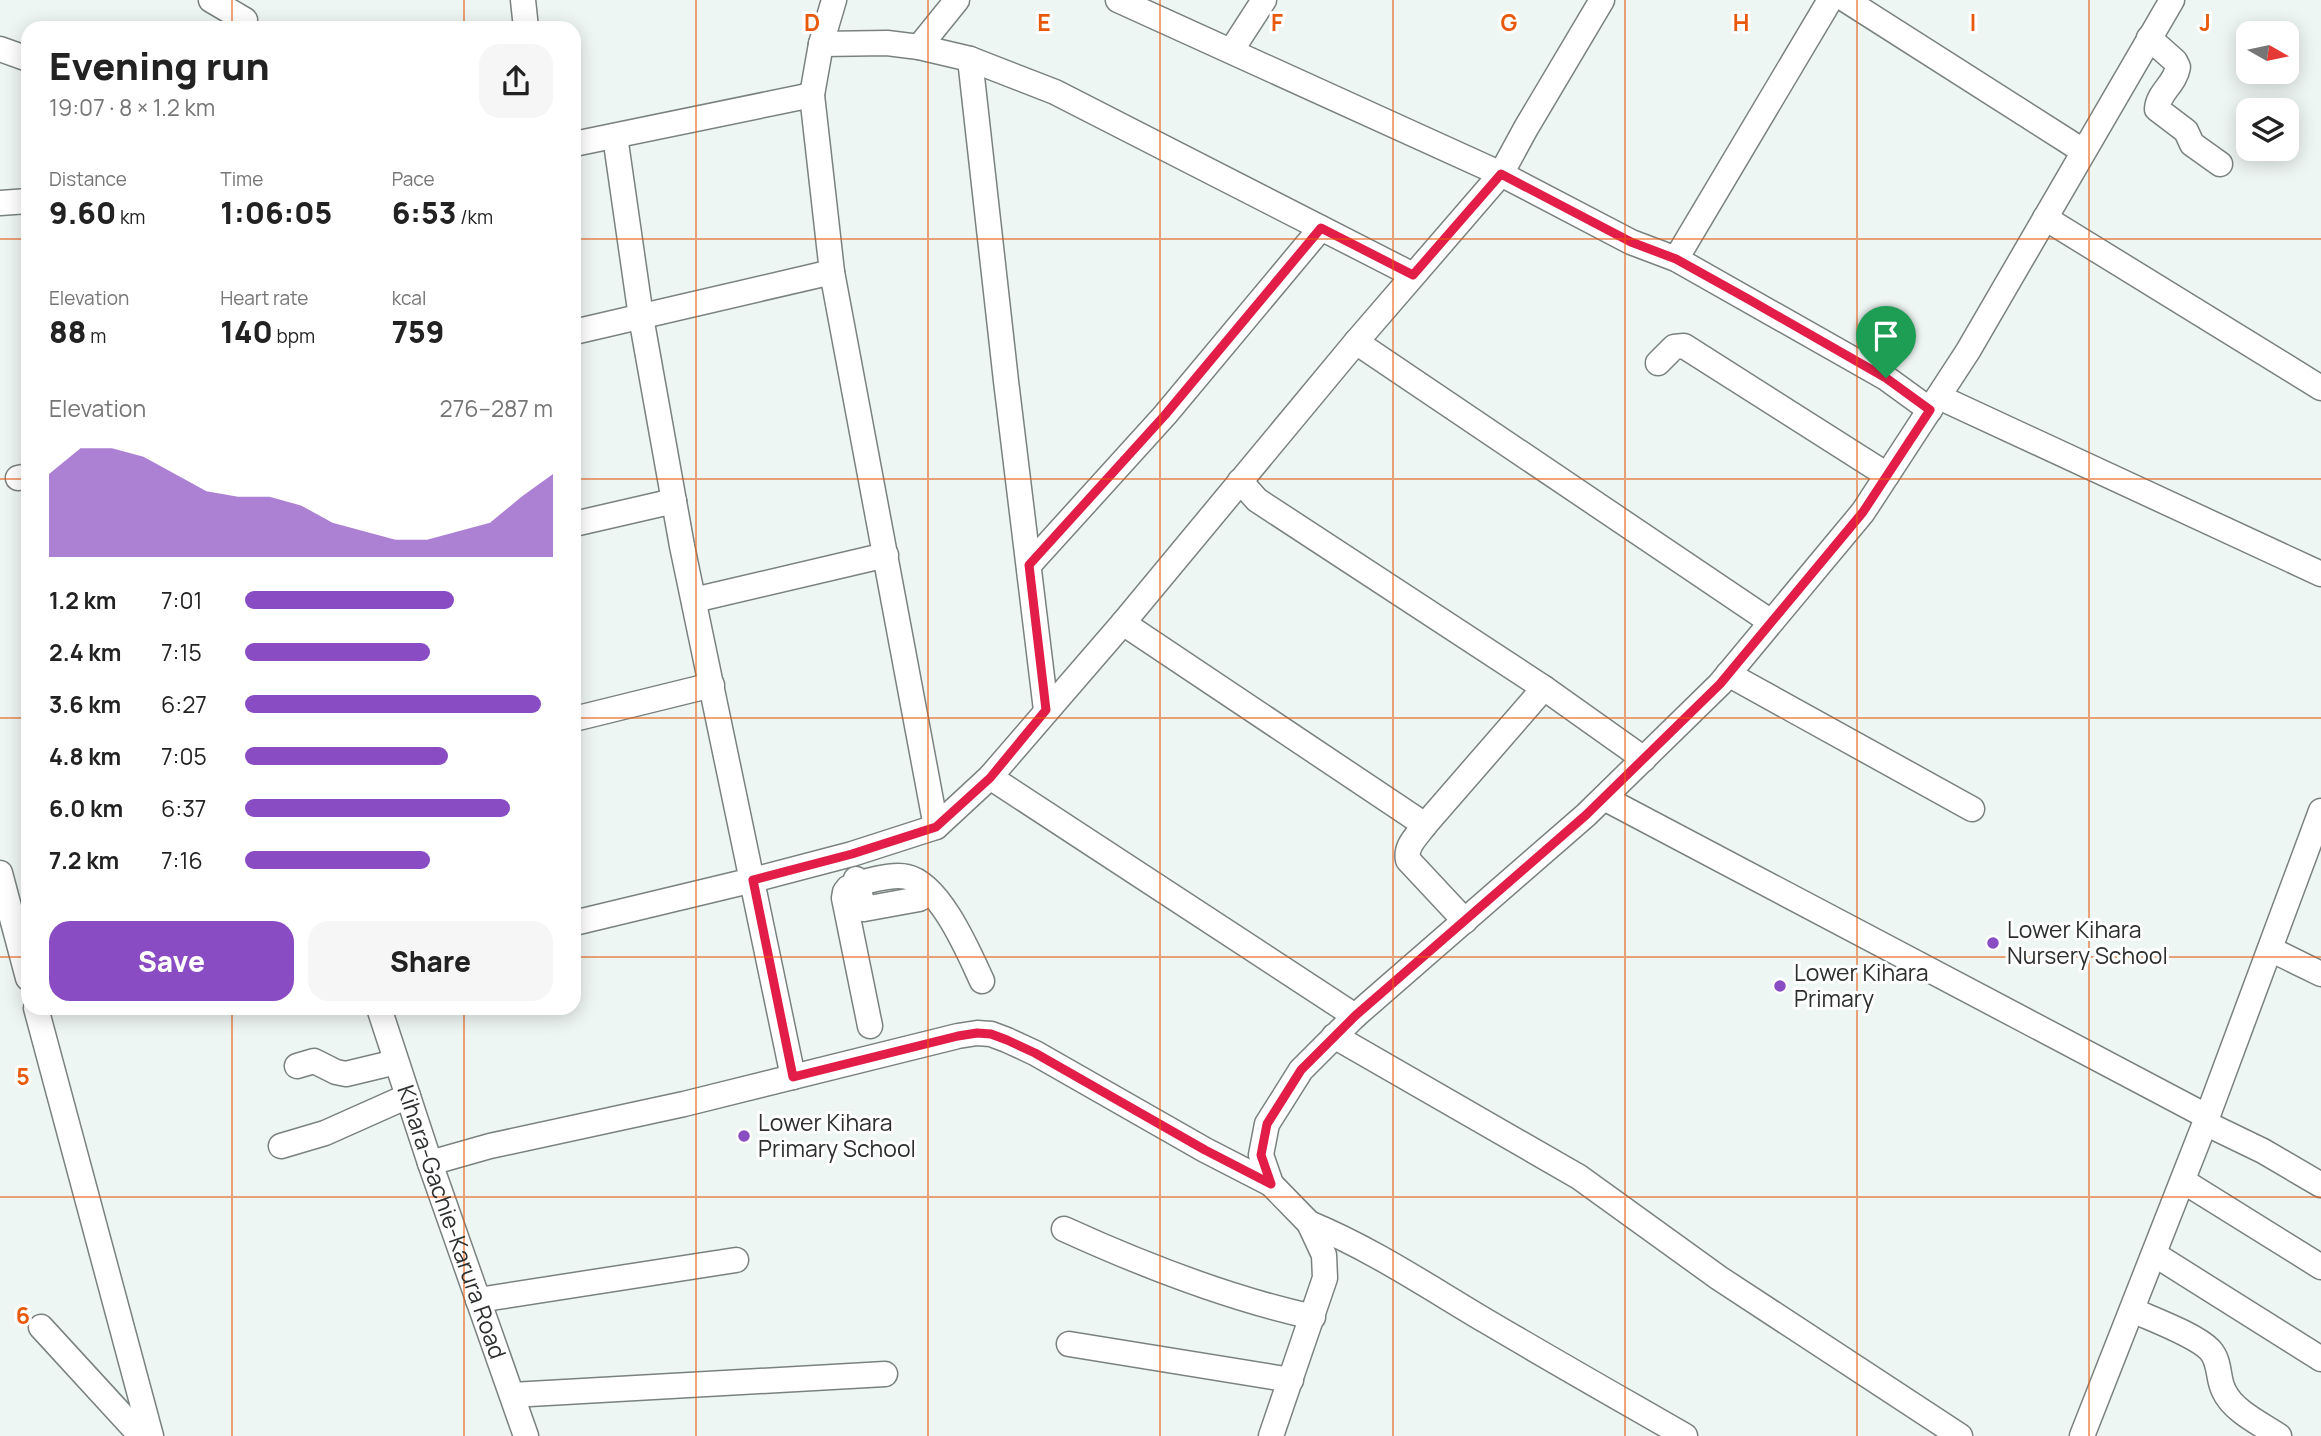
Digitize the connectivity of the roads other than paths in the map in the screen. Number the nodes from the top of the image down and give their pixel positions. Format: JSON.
{"nodes":[{"id":1,"x":211,"y":0,"type":"edge"},
{"id":2,"x":523,"y":0,"type":"edge"},
{"id":3,"x":834,"y":0,"type":"edge"},
{"id":4,"x":957,"y":0,"type":"edge"},
{"id":5,"x":1118,"y":0,"type":"edge"},
{"id":6,"x":1264,"y":0,"type":"edge"},
{"id":7,"x":1602,"y":0,"type":"edge"},
{"id":8,"x":1829,"y":0,"type":"edge"},
{"id":9,"x":1846,"y":0,"type":"edge"},
{"id":10,"x":2172,"y":0,"type":"edge"},
{"id":11,"x":245,"y":16,"type":"edge"},
{"id":12,"x":525,"y":21,"type":"edge"},
{"id":13,"x":2149,"y":38,"type":"junction"},
{"id":14,"x":821,"y":44,"type":"junction"},
{"id":15,"x":919,"y":47,"type":"junction"},
{"id":16,"x":0,"y":49,"type":"edge"},
{"id":17,"x":1231,"y":51,"type":"junction"},
{"id":18,"x":21,"y":56,"type":"edge"},
{"id":19,"x":970,"y":59,"type":"junction"},
{"id":20,"x":812,"y":95,"type":"junction"},
{"id":21,"x":615,"y":136,"type":"junction"},
{"id":22,"x":581,"y":143,"type":"edge"},
{"id":23,"x":2083,"y":150,"type":"junction"},
{"id":24,"x":2220,"y":164,"type":"dead end"},
{"id":25,"x":1501,"y":174,"type":"junction"},
{"id":26,"x":21,"y":202,"type":"edge"},
{"id":27,"x":0,"y":204,"type":"edge"},
{"id":28,"x":2045,"y":218,"type":"junction"},
{"id":29,"x":1321,"y":228,"type":"junction"},
{"id":30,"x":1676,"y":259,"type":"junction"},
{"id":31,"x":832,"y":272,"type":"junction"},
{"id":32,"x":1413,"y":275,"type":"junction"},
{"id":33,"x":641,"y":317,"type":"junction"},
{"id":34,"x":581,"y":330,"type":"edge"},
{"id":35,"x":1356,"y":342,"type":"junction"},
{"id":36,"x":1658,"y":363,"type":"dead end"},
{"id":37,"x":2321,"y":388,"type":"edge"},
{"id":38,"x":1935,"y":403,"type":"junction"},
{"id":39,"x":1887,"y":475,"type":"junction"},
{"id":40,"x":1240,"y":481,"type":"junction"},
{"id":41,"x":674,"y":501,"type":"junction"},
{"id":42,"x":581,"y":522,"type":"edge"},
{"id":43,"x":886,"y":555,"type":"junction"},
{"id":44,"x":1029,"y":565,"type":"junction"},
{"id":45,"x":2321,"y":574,"type":"edge"},
{"id":46,"x":694,"y":600,"type":"junction"},
{"id":47,"x":1771,"y":622,"type":"junction"},
{"id":48,"x":1123,"y":623,"type":"junction"},
{"id":49,"x":1728,"y":674,"type":"junction"},
{"id":50,"x":712,"y":685,"type":"junction"},
{"id":51,"x":1544,"y":688,"type":"junction"},
{"id":52,"x":1046,"y":710,"type":"junction"},
{"id":53,"x":581,"y":717,"type":"edge"},
{"id":54,"x":1644,"y":759,"type":"junction"},
{"id":55,"x":990,"y":778,"type":"junction"},
{"id":56,"x":1604,"y":798,"type":"junction"},
{"id":57,"x":1972,"y":809,"type":"dead end"},
{"id":58,"x":2321,"y":811,"type":"edge"},
{"id":59,"x":1426,"y":825,"type":"junction"},
{"id":60,"x":936,"y":827,"type":"junction"},
{"id":61,"x":852,"y":854,"type":"junction"},
{"id":62,"x":0,"y":873,"type":"edge"},
{"id":63,"x":753,"y":880,"type":"junction"},
{"id":64,"x":857,"y":884,"type":"junction"},
{"id":65,"x":581,"y":921,"type":"edge"},
{"id":66,"x":1465,"y":921,"type":"junction"},
{"id":67,"x":2270,"y":950,"type":"junction"},
{"id":68,"x":19,"y":955,"type":"edge"},
{"id":69,"x":2321,"y":974,"type":"edge"},
{"id":70,"x":982,"y":981,"type":"dead end"},
{"id":71,"x":38,"y":1015,"type":"edge"},
{"id":72,"x":381,"y":1015,"type":"edge"},
{"id":73,"x":1355,"y":1016,"type":"junction"},
{"id":74,"x":870,"y":1026,"type":"dead end"},
{"id":75,"x":1334,"y":1036,"type":"junction"},
{"id":76,"x":396,"y":1062,"type":"junction"},
{"id":77,"x":297,"y":1066,"type":"dead end"},
{"id":78,"x":793,"y":1077,"type":"junction"},
{"id":79,"x":408,"y":1096,"type":"junction"},
{"id":80,"x":2206,"y":1120,"type":"junction"},
{"id":81,"x":281,"y":1146,"type":"dead end"},
{"id":82,"x":430,"y":1163,"type":"junction"},
{"id":83,"x":2183,"y":1181,"type":"junction"},
{"id":84,"x":1271,"y":1184,"type":"junction"},
{"id":85,"x":2321,"y":1185,"type":"edge"},
{"id":86,"x":1308,"y":1223,"type":"junction"},
{"id":87,"x":1064,"y":1229,"type":"dead end"},
{"id":88,"x":2154,"y":1254,"type":"junction"},
{"id":89,"x":736,"y":1260,"type":"dead end"},
{"id":90,"x":2321,"y":1267,"type":"edge"},
{"id":91,"x":478,"y":1300,"type":"junction"},
{"id":92,"x":2132,"y":1310,"type":"junction"},
{"id":93,"x":1313,"y":1317,"type":"junction"},
{"id":94,"x":41,"y":1327,"type":"dead end"},
{"id":95,"x":1069,"y":1344,"type":"dead end"},
{"id":96,"x":2321,"y":1359,"type":"edge"},
{"id":97,"x":885,"y":1374,"type":"dead end"},
{"id":98,"x":1291,"y":1380,"type":"junction"},
{"id":99,"x":512,"y":1395,"type":"junction"},
{"id":100,"x":141,"y":1436,"type":"edge"},
{"id":101,"x":151,"y":1436,"type":"edge"},
{"id":102,"x":526,"y":1436,"type":"edge"},
{"id":103,"x":1271,"y":1436,"type":"edge"},
{"id":104,"x":1685,"y":1436,"type":"edge"},
{"id":105,"x":1961,"y":1436,"type":"edge"},
{"id":106,"x":2082,"y":1436,"type":"edge"},
{"id":107,"x":2278,"y":1436,"type":"edge"}],
"edges":[{"from":1,"to":11,"type":"street"},
{"from":2,"to":12,"type":"street"},
{"from":3,"to":14,"type":"street"},
{"from":4,"to":15,"type":"street"},
{"from":5,"to":17,"type":"street"},
{"from":6,"to":17,"type":"street"},
{"from":7,"to":25,"type":"street"},
{"from":8,"to":30,"type":"street"},
{"from":9,"to":23,"type":"street"},
{"from":10,"to":13,"type":"street"},
{"from":13,"to":23,"type":"street"},
{"from":13,"to":24,"type":"street"},
{"from":14,"to":15,"type":"street"},
{"from":14,"to":20,"type":"street"},
{"from":15,"to":19,"type":"street"},
{"from":16,"to":18,"type":"street"},
{"from":17,"to":25,"type":"street"},
{"from":19,"to":29,"type":"street"},
{"from":19,"to":44,"type":"street"},
{"from":20,"to":21,"type":"street"},
{"from":20,"to":31,"type":"street"},
{"from":21,"to":22,"type":"street"},
{"from":21,"to":33,"type":"street"},
{"from":23,"to":28,"type":"street"},
{"from":25,"to":30,"type":"street"},
{"from":25,"to":32,"type":"street"},
{"from":26,"to":27,"type":"street"},
{"from":28,"to":37,"type":"street"},
{"from":28,"to":38,"type":"street"},
{"from":29,"to":32,"type":"street"},
{"from":29,"to":44,"type":"street"},
{"from":30,"to":38,"type":"street"},
{"from":31,"to":33,"type":"street"},
{"from":31,"to":43,"type":"street"},
{"from":32,"to":35,"type":"street"},
{"from":33,"to":34,"type":"street"},
{"from":33,"to":41,"type":"street"},
{"from":35,"to":40,"type":"street"},
{"from":35,"to":47,"type":"street"},
{"from":36,"to":39,"type":"street"},
{"from":38,"to":39,"type":"street"},
{"from":38,"to":45,"type":"street"},
{"from":39,"to":47,"type":"street"},
{"from":40,"to":48,"type":"street"},
{"from":40,"to":51,"type":"street"},
{"from":41,"to":42,"type":"street"},
{"from":41,"to":46,"type":"street"},
{"from":43,"to":46,"type":"street"},
{"from":43,"to":60,"type":"street"},
{"from":44,"to":52,"type":"street"},
{"from":46,"to":50,"type":"street"},
{"from":47,"to":49,"type":"street"},
{"from":48,"to":52,"type":"street"},
{"from":48,"to":59,"type":"street"},
{"from":49,"to":54,"type":"street"},
{"from":49,"to":57,"type":"street"},
{"from":50,"to":53,"type":"street"},
{"from":50,"to":63,"type":"street"},
{"from":51,"to":54,"type":"street"},
{"from":51,"to":59,"type":"street"},
{"from":52,"to":55,"type":"street"},
{"from":54,"to":56,"type":"street"},
{"from":55,"to":60,"type":"street"},
{"from":55,"to":73,"type":"street"},
{"from":56,"to":66,"type":"street"},
{"from":56,"to":80,"type":"street"},
{"from":58,"to":67,"type":"street"},
{"from":59,"to":66,"type":"street"},
{"from":60,"to":61,"type":"street"},
{"from":61,"to":63,"type":"street"},
{"from":61,"to":64,"type":"street"},
{"from":62,"to":68,"type":"street"},
{"from":63,"to":65,"type":"street"},
{"from":63,"to":78,"type":"street"},
{"from":64,"to":70,"type":"street"},
{"from":64,"to":74,"type":"street"},
{"from":66,"to":73,"type":"street"},
{"from":67,"to":69,"type":"street"},
{"from":67,"to":80,"type":"street"},
{"from":71,"to":101,"type":"street"},
{"from":72,"to":76,"type":"street","name":"Kihara-Gachie-Karura Road"},
{"from":73,"to":75,"type":"street"},
{"from":75,"to":84,"type":"street"},
{"from":75,"to":105,"type":"street"},
{"from":76,"to":77,"type":"street"},
{"from":76,"to":79,"type":"street","name":"Kihara-Gachie-Karura Road"},
{"from":78,"to":82,"type":"street"},
{"from":78,"to":84,"type":"street"},
{"from":79,"to":81,"type":"street"},
{"from":79,"to":82,"type":"street","name":"Kihara-Gachie-Karura Road"},
{"from":80,"to":83,"type":"street"},
{"from":80,"to":85,"type":"street"},
{"from":82,"to":91,"type":"street","name":"Kihara-Gachie-Karura Road"},
{"from":83,"to":88,"type":"street"},
{"from":83,"to":90,"type":"street"},
{"from":84,"to":86,"type":"street"},
{"from":86,"to":93,"type":"street"},
{"from":86,"to":104,"type":"street"},
{"from":87,"to":93,"type":"street"},
{"from":88,"to":92,"type":"street"},
{"from":88,"to":96,"type":"street"},
{"from":89,"to":91,"type":"street"},
{"from":91,"to":99,"type":"street","name":"Kihara-Gachie-Karura Road"},
{"from":92,"to":106,"type":"street"},
{"from":92,"to":107,"type":"street"},
{"from":93,"to":98,"type":"street"},
{"from":94,"to":100,"type":"street"},
{"from":95,"to":98,"type":"street"},
{"from":97,"to":99,"type":"street"},
{"from":98,"to":103,"type":"street"},
{"from":99,"to":102,"type":"street","name":"Kihara-Gachie-Karura Road"}]}
